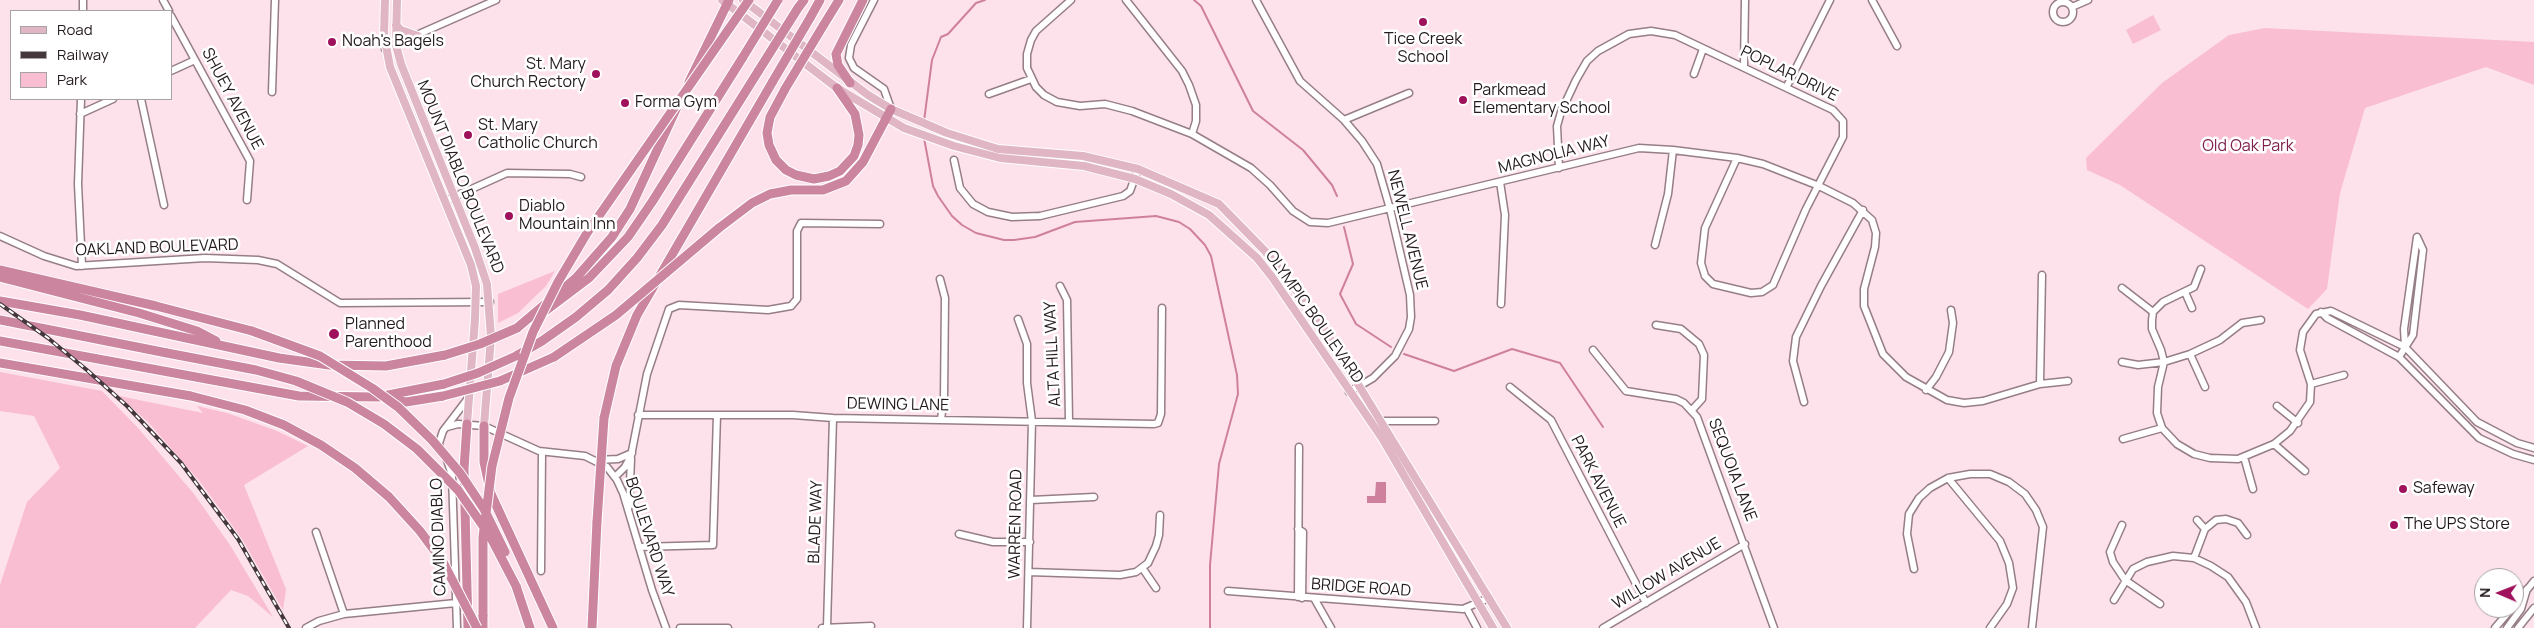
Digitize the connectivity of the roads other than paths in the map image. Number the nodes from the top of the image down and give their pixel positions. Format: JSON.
{"nodes":[{"id":1,"x":274,"y":0,"type":"edge"},
{"id":2,"x":385,"y":0,"type":"edge"},
{"id":3,"x":397,"y":0,"type":"edge"},
{"id":4,"x":496,"y":0,"type":"edge"},
{"id":5,"x":743,"y":0,"type":"edge"},
{"id":6,"x":750,"y":0,"type":"edge"},
{"id":7,"x":778,"y":0,"type":"edge"},
{"id":8,"x":820,"y":0,"type":"edge"},
{"id":9,"x":839,"y":0,"type":"edge"},
{"id":10,"x":863,"y":0,"type":"edge"},
{"id":11,"x":874,"y":0,"type":"edge"},
{"id":12,"x":1072,"y":0,"type":"edge"},
{"id":13,"x":1126,"y":0,"type":"edge"},
{"id":14,"x":1256,"y":0,"type":"edge"},
{"id":15,"x":1745,"y":0,"type":"edge"},
{"id":16,"x":1830,"y":0,"type":"edge"},
{"id":17,"x":1872,"y":0,"type":"edge"},
{"id":18,"x":2088,"y":0,"type":"edge"},
{"id":19,"x":726,"y":1,"type":"edge"},
{"id":20,"x":801,"y":4,"type":"edge"},
{"id":21,"x":2072,"y":7,"type":"dead end"},
{"id":22,"x":172,"y":18,"type":"edge"},
{"id":23,"x":396,"y":24,"type":"junction"},
{"id":24,"x":418,"y":36,"type":"junction"},
{"id":25,"x":396,"y":45,"type":"junction"},
{"id":26,"x":1897,"y":46,"type":"dead end"},
{"id":27,"x":385,"y":49,"type":"junction"},
{"id":28,"x":1703,"y":49,"type":"junction"},
{"id":29,"x":195,"y":60,"type":"junction"},
{"id":30,"x":1744,"y":67,"type":"junction"},
{"id":31,"x":172,"y":71,"type":"edge"},
{"id":32,"x":1694,"y":74,"type":"dead end"},
{"id":33,"x":1032,"y":79,"type":"junction"},
{"id":34,"x":850,"y":83,"type":"junction"},
{"id":35,"x":1787,"y":86,"type":"junction"},
{"id":36,"x":837,"y":88,"type":"junction"},
{"id":37,"x":272,"y":92,"type":"dead end"},
{"id":38,"x":1409,"y":93,"type":"dead end"},
{"id":39,"x":990,"y":94,"type":"dead end"},
{"id":40,"x":80,"y":100,"type":"edge"},
{"id":41,"x":111,"y":100,"type":"edge"},
{"id":42,"x":141,"y":100,"type":"edge"},
{"id":43,"x":891,"y":109,"type":"junction"},
{"id":44,"x":80,"y":114,"type":"junction"},
{"id":45,"x":886,"y":119,"type":"junction"},
{"id":46,"x":1344,"y":120,"type":"junction"},
{"id":47,"x":1192,"y":134,"type":"junction"},
{"id":48,"x":1673,"y":150,"type":"junction"},
{"id":49,"x":1737,"y":158,"type":"junction"},
{"id":50,"x":954,"y":160,"type":"dead end"},
{"id":51,"x":1559,"y":168,"type":"junction"},
{"id":52,"x":1138,"y":169,"type":"junction"},
{"id":53,"x":581,"y":178,"type":"dead end"},
{"id":54,"x":1135,"y":179,"type":"junction"},
{"id":55,"x":1500,"y":182,"type":"junction"},
{"id":56,"x":1819,"y":186,"type":"junction"},
{"id":57,"x":455,"y":196,"type":"junction"},
{"id":58,"x":247,"y":200,"type":"dead end"},
{"id":59,"x":445,"y":201,"type":"junction"},
{"id":60,"x":164,"y":205,"type":"dead end"},
{"id":61,"x":1390,"y":209,"type":"junction"},
{"id":62,"x":1863,"y":210,"type":"junction"},
{"id":63,"x":880,"y":224,"type":"dead end"},
{"id":64,"x":0,"y":236,"type":"edge"},
{"id":65,"x":1655,"y":244,"type":"dead end"},
{"id":66,"x":82,"y":266,"type":"junction"},
{"id":67,"x":2201,"y":269,"type":"dead end"},
{"id":68,"x":0,"y":270,"type":"edge"},
{"id":69,"x":2042,"y":275,"type":"dead end"},
{"id":70,"x":0,"y":277,"type":"edge"},
{"id":71,"x":940,"y":279,"type":"dead end"},
{"id":72,"x":1060,"y":286,"type":"dead end"},
{"id":73,"x":2122,"y":288,"type":"dead end"},
{"id":74,"x":2185,"y":292,"type":"junction"},
{"id":75,"x":0,"y":301,"type":"edge"},
{"id":76,"x":490,"y":302,"type":"junction"},
{"id":77,"x":476,"y":303,"type":"junction"},
{"id":78,"x":1501,"y":304,"type":"dead end"},
{"id":79,"x":1162,"y":308,"type":"dead end"},
{"id":80,"x":2192,"y":308,"type":"dead end"},
{"id":81,"x":1951,"y":310,"type":"dead end"},
{"id":82,"x":2154,"y":312,"type":"junction"},
{"id":83,"x":2321,"y":312,"type":"junction"},
{"id":84,"x":1018,"y":318,"type":"dead end"},
{"id":85,"x":0,"y":320,"type":"edge"},
{"id":86,"x":2261,"y":320,"type":"dead end"},
{"id":87,"x":1656,"y":325,"type":"dead end"},
{"id":88,"x":517,"y":328,"type":"junction"},
{"id":89,"x":0,"y":341,"type":"edge"},
{"id":90,"x":227,"y":346,"type":"junction"},
{"id":91,"x":2405,"y":347,"type":"junction"},
{"id":92,"x":1593,"y":350,"type":"dead end"},
{"id":93,"x":2190,"y":354,"type":"junction"},
{"id":94,"x":2399,"y":357,"type":"junction"},
{"id":95,"x":2122,"y":362,"type":"dead end"},
{"id":96,"x":2164,"y":362,"type":"junction"},
{"id":97,"x":0,"y":363,"type":"edge"},
{"id":98,"x":2344,"y":375,"type":"dead end"},
{"id":99,"x":2068,"y":380,"type":"dead end"},
{"id":100,"x":2040,"y":384,"type":"junction"},
{"id":101,"x":2310,"y":384,"type":"junction"},
{"id":102,"x":1360,"y":386,"type":"junction"},
{"id":103,"x":1510,"y":387,"type":"dead end"},
{"id":104,"x":2205,"y":387,"type":"dead end"},
{"id":105,"x":1926,"y":390,"type":"junction"},
{"id":106,"x":1350,"y":392,"type":"junction"},
{"id":107,"x":469,"y":396,"type":"junction"},
{"id":108,"x":378,"y":397,"type":"junction"},
{"id":109,"x":1804,"y":402,"type":"dead end"},
{"id":110,"x":2277,"y":406,"type":"dead end"},
{"id":111,"x":1692,"y":410,"type":"junction"},
{"id":112,"x":638,"y":415,"type":"junction"},
{"id":113,"x":717,"y":416,"type":"junction"},
{"id":114,"x":833,"y":418,"type":"junction"},
{"id":115,"x":941,"y":419,"type":"junction"},
{"id":116,"x":1032,"y":421,"type":"junction"},
{"id":117,"x":1382,"y":421,"type":"junction"},
{"id":118,"x":1435,"y":421,"type":"dead end"},
{"id":119,"x":1069,"y":422,"type":"junction"},
{"id":120,"x":2298,"y":423,"type":"junction"},
{"id":121,"x":467,"y":424,"type":"junction"},
{"id":122,"x":484,"y":426,"type":"junction"},
{"id":123,"x":448,"y":427,"type":"junction"},
{"id":124,"x":2162,"y":428,"type":"junction"},
{"id":125,"x":2123,"y":439,"type":"dead end"},
{"id":126,"x":2274,"y":444,"type":"junction"},
{"id":127,"x":1299,"y":446,"type":"dead end"},
{"id":128,"x":2534,"y":448,"type":"edge"},
{"id":129,"x":542,"y":452,"type":"junction"},
{"id":130,"x":632,"y":453,"type":"junction"},
{"id":131,"x":2244,"y":457,"type":"junction"},
{"id":132,"x":598,"y":460,"type":"junction"},
{"id":133,"x":2534,"y":460,"type":"edge"},
{"id":134,"x":2305,"y":471,"type":"dead end"},
{"id":135,"x":615,"y":477,"type":"junction"},
{"id":136,"x":1948,"y":478,"type":"junction"},
{"id":137,"x":2253,"y":489,"type":"dead end"},
{"id":138,"x":1094,"y":497,"type":"dead end"},
{"id":139,"x":1031,"y":500,"type":"junction"},
{"id":140,"x":629,"y":513,"type":"junction"},
{"id":141,"x":1160,"y":515,"type":"dead end"},
{"id":142,"x":2196,"y":520,"type":"dead end"},
{"id":143,"x":2122,"y":526,"type":"dead end"},
{"id":144,"x":2205,"y":529,"type":"junction"},
{"id":145,"x":316,"y":532,"type":"dead end"},
{"id":146,"x":959,"y":534,"type":"dead end"},
{"id":147,"x":2247,"y":535,"type":"dead end"},
{"id":148,"x":1030,"y":542,"type":"junction"},
{"id":149,"x":1745,"y":544,"type":"junction"},
{"id":150,"x":639,"y":548,"type":"junction"},
{"id":151,"x":2194,"y":558,"type":"junction"},
{"id":152,"x":1914,"y":568,"type":"dead end"},
{"id":153,"x":1143,"y":569,"type":"junction"},
{"id":154,"x":540,"y":571,"type":"dead end"},
{"id":155,"x":1029,"y":572,"type":"junction"},
{"id":156,"x":2125,"y":580,"type":"junction"},
{"id":157,"x":2534,"y":581,"type":"edge"},
{"id":158,"x":516,"y":586,"type":"junction"},
{"id":159,"x":1156,"y":588,"type":"dead end"},
{"id":160,"x":2527,"y":589,"type":"junction"},
{"id":161,"x":1228,"y":591,"type":"dead end"},
{"id":162,"x":2524,"y":593,"type":"edge"},
{"id":163,"x":1300,"y":598,"type":"junction"},
{"id":164,"x":1314,"y":598,"type":"junction"},
{"id":165,"x":1489,"y":598,"type":"junction"},
{"id":166,"x":2114,"y":600,"type":"dead end"},
{"id":167,"x":456,"y":603,"type":"junction"},
{"id":168,"x":1646,"y":603,"type":"junction"},
{"id":169,"x":1479,"y":604,"type":"junction"},
{"id":170,"x":2160,"y":604,"type":"dead end"},
{"id":171,"x":2534,"y":608,"type":"edge"},
{"id":172,"x":1467,"y":609,"type":"junction"},
{"id":173,"x":344,"y":614,"type":"junction"},
{"id":174,"x":2504,"y":618,"type":"edge"},
{"id":175,"x":871,"y":626,"type":"dead end"},
{"id":176,"x":824,"y":627,"type":"edge"},
{"id":177,"x":306,"y":628,"type":"edge"},
{"id":178,"x":457,"y":628,"type":"edge"},
{"id":179,"x":468,"y":628,"type":"edge"},
{"id":180,"x":478,"y":628,"type":"edge"},
{"id":181,"x":483,"y":628,"type":"edge"},
{"id":182,"x":530,"y":628,"type":"edge"},
{"id":183,"x":553,"y":628,"type":"edge"},
{"id":184,"x":592,"y":628,"type":"edge"},
{"id":185,"x":666,"y":628,"type":"edge"},
{"id":186,"x":680,"y":628,"type":"edge"},
{"id":187,"x":728,"y":628,"type":"edge"},
{"id":188,"x":1027,"y":628,"type":"edge"},
{"id":189,"x":1331,"y":628,"type":"edge"},
{"id":190,"x":1478,"y":628,"type":"edge"},
{"id":191,"x":1493,"y":628,"type":"edge"},
{"id":192,"x":1507,"y":628,"type":"edge"},
{"id":193,"x":1603,"y":628,"type":"edge"},
{"id":194,"x":1774,"y":628,"type":"edge"},
{"id":195,"x":1990,"y":628,"type":"edge"},
{"id":196,"x":2032,"y":628,"type":"edge"},
{"id":197,"x":2256,"y":628,"type":"edge"},
{"id":198,"x":2495,"y":628,"type":"edge"},
{"id":199,"x":2507,"y":628,"type":"edge"},
{"id":200,"x":2518,"y":628,"type":"edge"}],
"edges":[{"from":1,"to":37,"type":"street"},
{"from":2,"to":27,"type":"main road","name":"MOUNT DIABLO BOULEVARD"},
{"from":3,"to":23,"type":"main road","name":"MOUNT DIABLO BOULEVARD"},
{"from":4,"to":24,"type":"street"},
{"from":5,"to":34,"type":"main road","name":"OLYMPIC BOULEVARD"},
{"from":6,"to":181,"type":"highway","bridge":true},
{"from":7,"to":88,"type":"highway","bridge":true},
{"from":8,"to":184,"type":"highway","bridge":true},
{"from":9,"to":36,"type":"highway","bridge":true},
{"from":10,"to":34,"type":"highway"},
{"from":11,"to":43,"type":"street"},
{"from":12,"to":33,"type":"street","name":"MAGNOLIA WAY"},
{"from":13,"to":47,"type":"street"},
{"from":14,"to":46,"type":"street","name":"NEWELL AVENUE"},
{"from":15,"to":30,"type":"street"},
{"from":16,"to":35,"type":"street"},
{"from":17,"to":26,"type":"street"},
{"from":18,"to":21,"type":"street"},
{"from":19,"to":36,"type":"main road","name":"OLYMPIC BOULEVARD"},
{"from":19,"to":88,"type":"highway"},
{"from":20,"to":108,"type":"highway","bridge":true},
{"from":22,"to":29,"type":"street","name":"SHUEY AVENUE"},
{"from":23,"to":24,"type":"main road"},
{"from":23,"to":25,"type":"main road","name":"MOUNT DIABLO BOULEVARD"},
{"from":24,"to":25,"type":"street"},
{"from":25,"to":27,"type":"street"},
{"from":25,"to":57,"type":"main road","name":"MOUNT DIABLO BOULEVARD"},
{"from":27,"to":59,"type":"main road","name":"MOUNT DIABLO BOULEVARD"},
{"from":28,"to":30,"type":"street","name":"POPLAR DRIVE"},
{"from":28,"to":32,"type":"street"},
{"from":28,"to":51,"type":"street","name":"POPLAR DRIVE"},
{"from":29,"to":31,"type":"street"},
{"from":29,"to":58,"type":"street","name":"SHUEY AVENUE"},
{"from":30,"to":35,"type":"street","name":"POPLAR DRIVE"},
{"from":33,"to":39,"type":"street"},
{"from":33,"to":47,"type":"street","name":"MAGNOLIA WAY"},
{"from":34,"to":43,"type":"main road","name":"OLYMPIC BOULEVARD"},
{"from":35,"to":56,"type":"street","name":"POPLAR DRIVE"},
{"from":36,"to":45,"type":"main road","name":"OLYMPIC BOULEVARD"},
{"from":38,"to":46,"type":"street"},
{"from":40,"to":44,"type":"street"},
{"from":41,"to":44,"type":"street"},
{"from":42,"to":60,"type":"street"},
{"from":43,"to":45,"type":"highway"},
{"from":43,"to":52,"type":"main road","name":"OLYMPIC BOULEVARD"},
{"from":44,"to":66,"type":"street"},
{"from":45,"to":54,"type":"main road","name":"OLYMPIC BOULEVARD"},
{"from":45,"to":108,"type":"highway","bridge":true},
{"from":46,"to":61,"type":"street","name":"NEWELL AVENUE"},
{"from":47,"to":61,"type":"street","name":"MAGNOLIA WAY"},
{"from":48,"to":49,"type":"street","name":"MAGNOLIA WAY"},
{"from":48,"to":51,"type":"street","name":"MAGNOLIA WAY"},
{"from":48,"to":65,"type":"street"},
{"from":49,"to":56,"type":"street","name":"MAGNOLIA WAY"},
{"from":49,"to":56,"type":"street","name":"POPLAR DRIVE"},
{"from":50,"to":54,"type":"street"},
{"from":51,"to":55,"type":"street","name":"MAGNOLIA WAY"},
{"from":52,"to":54,"type":"street"},
{"from":52,"to":102,"type":"main road","name":"OLYMPIC BOULEVARD"},
{"from":53,"to":57,"type":"street"},
{"from":54,"to":106,"type":"main road","name":"OLYMPIC BOULEVARD"},
{"from":55,"to":61,"type":"street","name":"MAGNOLIA WAY"},
{"from":55,"to":78,"type":"street"},
{"from":56,"to":62,"type":"street","name":"MAGNOLIA WAY"},
{"from":57,"to":59,"type":"street"},
{"from":57,"to":76,"type":"main road","name":"MOUNT DIABLO BOULEVARD"},
{"from":59,"to":77,"type":"main road","name":"MOUNT DIABLO BOULEVARD"},
{"from":61,"to":102,"type":"street","name":"NEWELL AVENUE"},
{"from":62,"to":105,"type":"street"},
{"from":62,"to":109,"type":"street"},
{"from":63,"to":112,"type":"street"},
{"from":64,"to":66,"type":"street","name":"OAKLAND BOULEVARD"},
{"from":66,"to":77,"type":"street","name":"OAKLAND BOULEVARD"},
{"from":67,"to":74,"type":"street"},
{"from":68,"to":158,"type":"highway","bridge":true},
{"from":69,"to":100,"type":"street"},
{"from":70,"to":90,"type":"highway"},
{"from":71,"to":115,"type":"street"},
{"from":72,"to":119,"type":"street","name":"ALTA HILL WAY"},
{"from":73,"to":82,"type":"street"},
{"from":74,"to":80,"type":"street"},
{"from":74,"to":82,"type":"street"},
{"from":75,"to":90,"type":"highway"},
{"from":76,"to":77,"type":"street","name":"OAKLAND BOULEVARD"},
{"from":76,"to":122,"type":"main road","name":"MOUNT DIABLO BOULEVARD"},
{"from":77,"to":107,"type":"main road","name":"MOUNT DIABLO BOULEVARD"},
{"from":79,"to":119,"type":"street","name":"DEWING LANE"},
{"from":81,"to":105,"type":"street"},
{"from":82,"to":96,"type":"street"},
{"from":83,"to":91,"type":"street"},
{"from":83,"to":94,"type":"street"},
{"from":83,"to":101,"type":"street"},
{"from":84,"to":116,"type":"street","name":"WARREN ROAD"},
{"from":85,"to":158,"type":"highway","bridge":true},
{"from":86,"to":93,"type":"street"},
{"from":87,"to":111,"type":"street"},
{"from":88,"to":90,"type":"highway","bridge":true},
{"from":89,"to":108,"type":"highway"},
{"from":91,"to":91,"type":"street"},
{"from":91,"to":94,"type":"street"},
{"from":91,"to":128,"type":"street"},
{"from":92,"to":111,"type":"street","name":"SEQUOIA LANE"},
{"from":93,"to":96,"type":"street"},
{"from":93,"to":104,"type":"street"},
{"from":94,"to":133,"type":"street"},
{"from":95,"to":96,"type":"street"},
{"from":96,"to":124,"type":"street"},
{"from":97,"to":180,"type":"highway","bridge":true},
{"from":98,"to":101,"type":"street"},
{"from":99,"to":100,"type":"street"},
{"from":100,"to":105,"type":"street"},
{"from":101,"to":120,"type":"street"},
{"from":102,"to":106,"type":"street","name":"NEWELL AVENUE"},
{"from":102,"to":117,"type":"main road","name":"OLYMPIC BOULEVARD"},
{"from":103,"to":168,"type":"street","name":"PARK AVENUE"},
{"from":106,"to":169,"type":"main road","name":"OLYMPIC BOULEVARD"},
{"from":107,"to":121,"type":"main road","name":"MOUNT DIABLO BOULEVARD"},
{"from":107,"to":123,"type":"street"},
{"from":110,"to":120,"type":"street"},
{"from":111,"to":149,"type":"street","name":"SEQUOIA LANE"},
{"from":112,"to":113,"type":"street","name":"DEWING LANE"},
{"from":112,"to":130,"type":"street"},
{"from":113,"to":114,"type":"street","name":"DEWING LANE"},
{"from":113,"to":150,"type":"street"},
{"from":114,"to":115,"type":"street","name":"DEWING LANE"},
{"from":114,"to":176,"type":"street","name":"BLADE WAY"},
{"from":115,"to":116,"type":"street","name":"DEWING LANE"},
{"from":116,"to":119,"type":"street","name":"DEWING LANE"},
{"from":116,"to":139,"type":"street","name":"WARREN ROAD"},
{"from":117,"to":118,"type":"street"},
{"from":117,"to":165,"type":"main road","name":"OLYMPIC BOULEVARD"},
{"from":120,"to":126,"type":"street"},
{"from":121,"to":122,"type":"street"},
{"from":121,"to":123,"type":"street"},
{"from":121,"to":179,"type":"highway"},
{"from":122,"to":129,"type":"street","name":"BOULEVARD WAY"},
{"from":122,"to":183,"type":"highway"},
{"from":123,"to":167,"type":"street","name":"CAMINO DIABLO"},
{"from":124,"to":125,"type":"street"},
{"from":124,"to":131,"type":"street"},
{"from":126,"to":131,"type":"street"},
{"from":126,"to":134,"type":"street"},
{"from":127,"to":163,"type":"street"},
{"from":129,"to":132,"type":"street","name":"BOULEVARD WAY"},
{"from":129,"to":154,"type":"street"},
{"from":130,"to":132,"type":"street","name":"BOULEVARD WAY"},
{"from":130,"to":135,"type":"street"},
{"from":130,"to":140,"type":"street"},
{"from":131,"to":137,"type":"street"},
{"from":132,"to":135,"type":"street","name":"BOULEVARD WAY"},
{"from":135,"to":140,"type":"street","name":"BOULEVARD WAY"},
{"from":136,"to":152,"type":"street"},
{"from":136,"to":195,"type":"street"},
{"from":136,"to":196,"type":"street"},
{"from":138,"to":139,"type":"street"},
{"from":139,"to":148,"type":"street","name":"WARREN ROAD"},
{"from":140,"to":150,"type":"street","name":"BOULEVARD WAY"},
{"from":141,"to":153,"type":"street"},
{"from":142,"to":144,"type":"street"},
{"from":143,"to":156,"type":"street"},
{"from":144,"to":147,"type":"street"},
{"from":144,"to":151,"type":"street"},
{"from":145,"to":173,"type":"street"},
{"from":146,"to":148,"type":"street"},
{"from":148,"to":155,"type":"street","name":"WARREN ROAD"},
{"from":149,"to":168,"type":"street","name":"WILLOW AVENUE"},
{"from":149,"to":194,"type":"street","name":"SEQUOIA LANE"},
{"from":150,"to":185,"type":"street","name":"BOULEVARD WAY"},
{"from":151,"to":156,"type":"street"},
{"from":151,"to":197,"type":"street"},
{"from":153,"to":155,"type":"street"},
{"from":153,"to":159,"type":"street"},
{"from":155,"to":188,"type":"street","name":"WARREN ROAD"},
{"from":156,"to":166,"type":"street"},
{"from":156,"to":170,"type":"street"},
{"from":157,"to":160,"type":"street"},
{"from":158,"to":182,"type":"highway"},
{"from":160,"to":162,"type":"street"},
{"from":160,"to":199,"type":"street"},
{"from":161,"to":163,"type":"street","name":"BRIDGE ROAD"},
{"from":163,"to":164,"type":"street","name":"BRIDGE ROAD"},
{"from":164,"to":172,"type":"street","name":"BRIDGE ROAD"},
{"from":164,"to":189,"type":"street"},
{"from":165,"to":169,"type":"street","name":"BRIDGE ROAD"},
{"from":165,"to":192,"type":"main road","name":"OLYMPIC BOULEVARD"},
{"from":167,"to":173,"type":"street"},
{"from":167,"to":178,"type":"street","name":"CAMINO DIABLO"},
{"from":168,"to":193,"type":"street","name":"WILLOW AVENUE"},
{"from":169,"to":172,"type":"street","name":"BRIDGE ROAD"},
{"from":169,"to":191,"type":"main road","name":"OLYMPIC BOULEVARD"},
{"from":171,"to":200,"type":"street"},
{"from":172,"to":190,"type":"street"},
{"from":173,"to":177,"type":"street"},
{"from":174,"to":198,"type":"street"},
{"from":175,"to":176,"type":"street"},
{"from":186,"to":187,"type":"street"}]}
